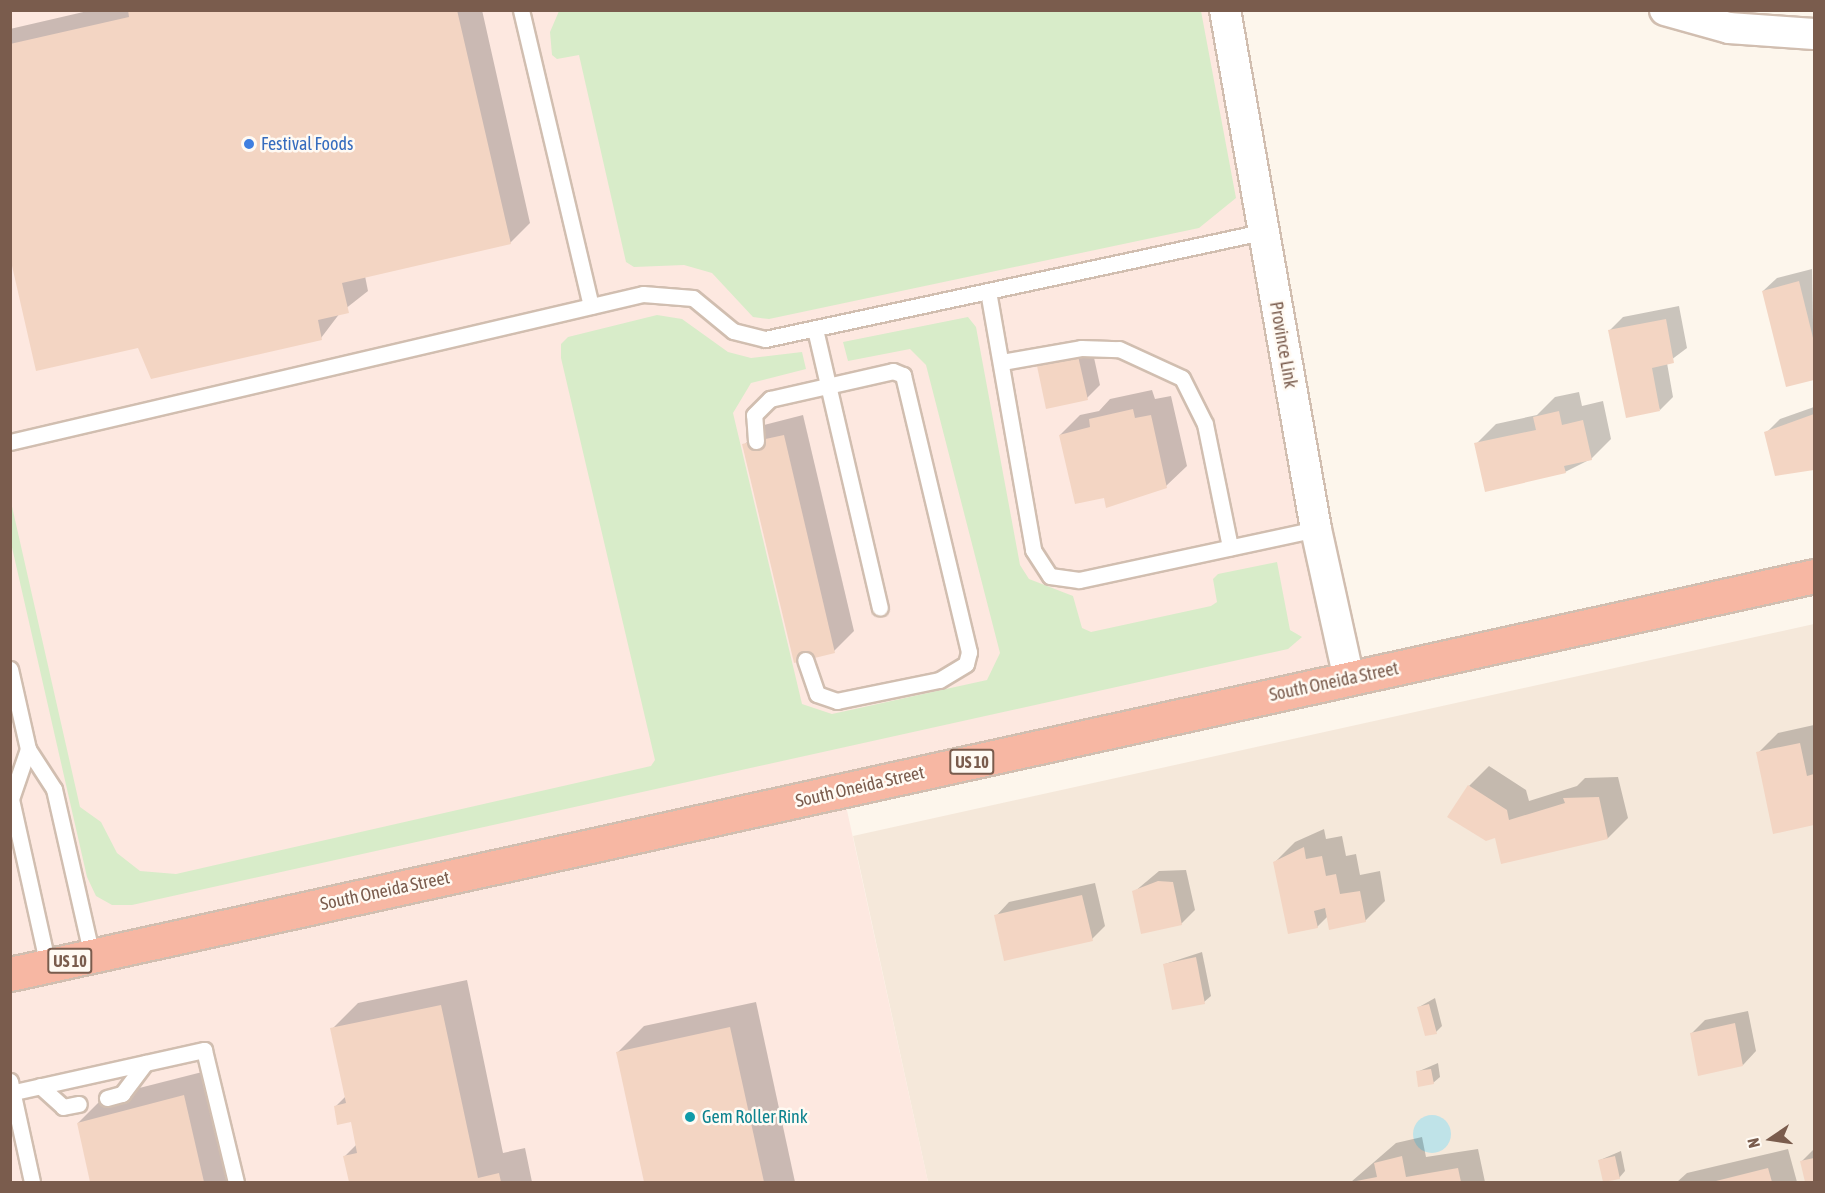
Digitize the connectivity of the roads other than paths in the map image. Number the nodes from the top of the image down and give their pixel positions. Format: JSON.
{"nodes":[{"id":1,"x":521,"y":10,"type":"edge"},
{"id":2,"x":1225,"y":10,"type":"edge"},
{"id":3,"x":1665,"y":10,"type":"edge"},
{"id":4,"x":1815,"y":34,"type":"edge"},
{"id":5,"x":1262,"y":232,"type":"junction"},
{"id":6,"x":988,"y":291,"type":"junction"},
{"id":7,"x":591,"y":306,"type":"junction"},
{"id":8,"x":815,"y":329,"type":"junction"},
{"id":9,"x":1002,"y":362,"type":"junction"},
{"id":10,"x":828,"y":385,"type":"junction"},
{"id":11,"x":756,"y":441,"type":"dead end"},
{"id":12,"x":10,"y":442,"type":"edge"},
{"id":13,"x":1316,"y":529,"type":"junction"},
{"id":14,"x":1230,"y":547,"type":"junction"},
{"id":15,"x":1815,"y":576,"type":"edge"},
{"id":16,"x":880,"y":608,"type":"dead end"},
{"id":17,"x":805,"y":660,"type":"dead end"},
{"id":18,"x":11,"y":674,"type":"edge"},
{"id":19,"x":1349,"y":679,"type":"junction"},
{"id":20,"x":28,"y":748,"type":"junction"},
{"id":21,"x":92,"y":956,"type":"junction"},
{"id":22,"x":48,"y":966,"type":"junction"},
{"id":23,"x":10,"y":974,"type":"edge"},
{"id":24,"x":146,"y":1063,"type":"junction"},
{"id":25,"x":40,"y":1086,"type":"junction"},
{"id":26,"x":11,"y":1089,"type":"edge"},
{"id":27,"x":107,"y":1098,"type":"dead end"},
{"id":28,"x":79,"y":1104,"type":"dead end"},
{"id":29,"x":33,"y":1182,"type":"edge"},
{"id":30,"x":236,"y":1182,"type":"edge"}],
"edges":[{"from":1,"to":7,"type":"lane"},
{"from":2,"to":5,"type":"street","name":"Province Link"},
{"from":3,"to":4,"type":"street"},
{"from":5,"to":6,"type":"lane"},
{"from":5,"to":13,"type":"street","name":"Province Link"},
{"from":6,"to":8,"type":"lane"},
{"from":6,"to":9,"type":"lane"},
{"from":7,"to":8,"type":"lane"},
{"from":7,"to":12,"type":"lane"},
{"from":8,"to":10,"type":"lane"},
{"from":9,"to":14,"type":"lane"},
{"from":9,"to":14,"type":"lane"},
{"from":10,"to":11,"type":"lane"},
{"from":10,"to":16,"type":"lane"},
{"from":10,"to":17,"type":"lane"},
{"from":13,"to":14,"type":"lane"},
{"from":13,"to":19,"type":"street","name":"Province Link"},
{"from":15,"to":19,"type":"highway","name":"South Oneida Street","number":"US 10"},
{"from":18,"to":20,"type":"lane"},
{"from":19,"to":21,"type":"highway","name":"South Oneida Street","number":"US 10"},
{"from":20,"to":21,"type":"lane"},
{"from":20,"to":22,"type":"lane"},
{"from":21,"to":22,"type":"highway","name":"South Oneida Street","number":"US 10"},
{"from":22,"to":23,"type":"highway","name":"South Oneida Street","number":"US 10"},
{"from":24,"to":25,"type":"lane"},
{"from":24,"to":27,"type":"lane"},
{"from":24,"to":30,"type":"lane"},
{"from":25,"to":26,"type":"lane"},
{"from":25,"to":28,"type":"lane"},
{"from":26,"to":29,"type":"lane"}]}
